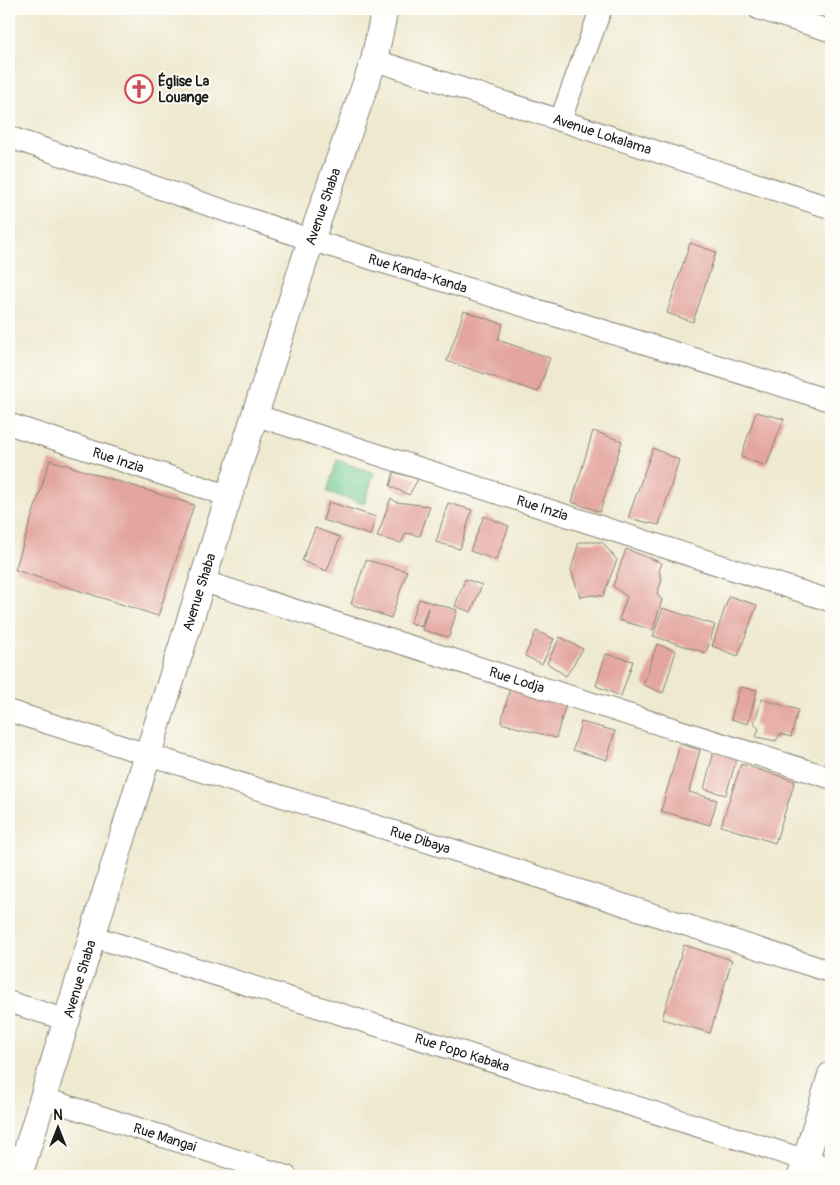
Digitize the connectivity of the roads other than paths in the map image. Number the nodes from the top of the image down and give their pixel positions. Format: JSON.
{"nodes":[{"id":1,"x":384,"y":9,"type":"edge"},
{"id":2,"x":601,"y":9,"type":"edge"},
{"id":3,"x":759,"y":9,"type":"edge"},
{"id":4,"x":831,"y":31,"type":"edge"},
{"id":5,"x":374,"y":60,"type":"junction"},
{"id":6,"x":560,"y":121,"type":"junction"},
{"id":7,"x":9,"y":137,"type":"edge"},
{"id":8,"x":831,"y":208,"type":"edge"},
{"id":9,"x":311,"y":240,"type":"junction"},
{"id":10,"x":831,"y":401,"type":"edge"},
{"id":11,"x":255,"y":415,"type":"junction"},
{"id":12,"x":9,"y":424,"type":"edge"},
{"id":13,"x":229,"y":496,"type":"junction"},
{"id":14,"x":202,"y":581,"type":"junction"},
{"id":15,"x":831,"y":601,"type":"edge"},
{"id":16,"x":9,"y":711,"type":"edge"},
{"id":17,"x":148,"y":754,"type":"junction"},
{"id":18,"x":831,"y":778,"type":"edge"},
{"id":19,"x":92,"y":936,"type":"junction"},
{"id":20,"x":831,"y":972,"type":"edge"},
{"id":21,"x":9,"y":1002,"type":"edge"},
{"id":22,"x":67,"y":1020,"type":"junction"},
{"id":23,"x":831,"y":1075,"type":"edge"},
{"id":24,"x":43,"y":1098,"type":"junction"},
{"id":25,"x":803,"y":1168,"type":"edge"},
{"id":26,"x":831,"y":1168,"type":"edge"},
{"id":27,"x":19,"y":1176,"type":"edge"},
{"id":28,"x":286,"y":1176,"type":"edge"}],
"edges":[{"from":1,"to":5,"type":"street","name":"Avenue Shaba"},
{"from":2,"to":6,"type":"street"},
{"from":3,"to":4,"type":"street"},
{"from":5,"to":6,"type":"street","name":"Avenue Lokalama"},
{"from":5,"to":9,"type":"street","name":"Avenue Shaba"},
{"from":6,"to":8,"type":"street","name":"Avenue Lokalama"},
{"from":7,"to":9,"type":"street","name":"Rue Kanda-Kanda"},
{"from":9,"to":10,"type":"street","name":"Rue Kanda-Kanda"},
{"from":9,"to":11,"type":"street","name":"Avenue Shaba"},
{"from":11,"to":13,"type":"street","name":"Avenue Shaba"},
{"from":11,"to":15,"type":"street","name":"Rue Inzia"},
{"from":12,"to":13,"type":"street","name":"Rue Inzia"},
{"from":13,"to":14,"type":"street","name":"Avenue Shaba"},
{"from":14,"to":17,"type":"street","name":"Avenue Shaba"},
{"from":14,"to":18,"type":"street","name":"Rue Lodja"},
{"from":16,"to":17,"type":"street","name":"Rue Dibaya"},
{"from":17,"to":19,"type":"street","name":"Avenue Shaba"},
{"from":17,"to":20,"type":"street","name":"Rue Dibaya"},
{"from":19,"to":22,"type":"street","name":"Avenue Shaba"},
{"from":19,"to":25,"type":"street","name":"Rue Popo Kabaka"},
{"from":21,"to":22,"type":"street"},
{"from":22,"to":24,"type":"street","name":"Avenue Shaba"},
{"from":23,"to":25,"type":"street"},
{"from":24,"to":27,"type":"street","name":"Avenue Shaba"},
{"from":24,"to":28,"type":"street","name":"Rue Mangai"},
{"from":25,"to":26,"type":"street","name":"Rue Popo Kabaka"}]}
